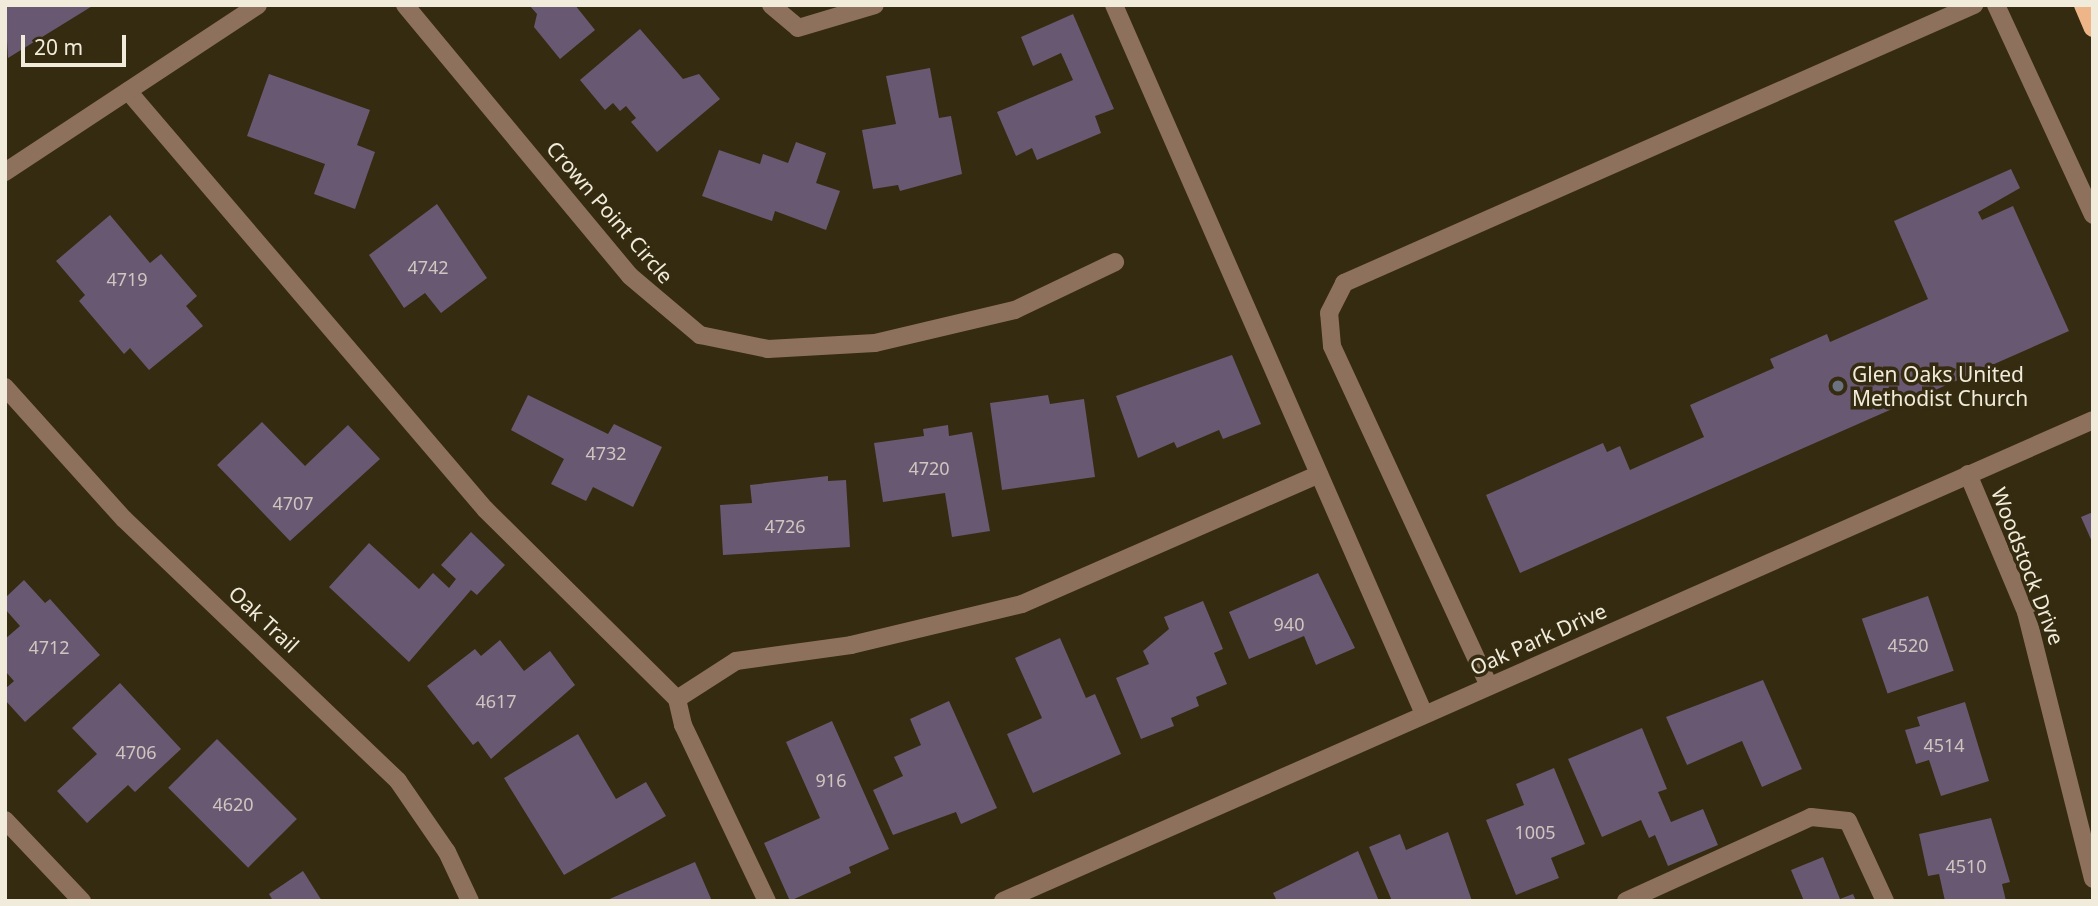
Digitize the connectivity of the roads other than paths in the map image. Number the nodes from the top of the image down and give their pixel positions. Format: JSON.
{"nodes":[{"id":1,"x":258,"y":5,"type":"edge"},
{"id":2,"x":405,"y":5,"type":"edge"},
{"id":3,"x":771,"y":5,"type":"edge"},
{"id":4,"x":875,"y":5,"type":"edge"},
{"id":5,"x":1114,"y":5,"type":"edge"},
{"id":6,"x":1974,"y":5,"type":"edge"},
{"id":7,"x":1996,"y":5,"type":"edge"},
{"id":8,"x":2083,"y":5,"type":"edge"},
{"id":9,"x":2093,"y":28,"type":"edge"},
{"id":10,"x":128,"y":91,"type":"junction"},
{"id":11,"x":5,"y":172,"type":"edge"},
{"id":12,"x":2093,"y":215,"type":"edge"},
{"id":13,"x":1115,"y":262,"type":"dead end"},
{"id":14,"x":5,"y":387,"type":"edge"},
{"id":15,"x":2093,"y":420,"type":"edge"},
{"id":16,"x":1319,"y":474,"type":"junction"},
{"id":17,"x":1968,"y":474,"type":"junction"},
{"id":18,"x":1489,"y":686,"type":"junction"},
{"id":19,"x":677,"y":699,"type":"junction"},
{"id":20,"x":1424,"y":715,"type":"junction"},
{"id":21,"x":5,"y":820,"type":"edge"},
{"id":22,"x":2093,"y":879,"type":"edge"},
{"id":23,"x":82,"y":901,"type":"edge"},
{"id":24,"x":470,"y":901,"type":"edge"},
{"id":25,"x":767,"y":901,"type":"edge"},
{"id":26,"x":1003,"y":901,"type":"edge"},
{"id":27,"x":1626,"y":901,"type":"edge"},
{"id":28,"x":1885,"y":901,"type":"edge"}],
"edges":[{"from":1,"to":10,"type":"street"},
{"from":2,"to":13,"type":"street","name":"Crown Point Circle"},
{"from":3,"to":4,"type":"street"},
{"from":5,"to":16,"type":"street"},
{"from":6,"to":18,"type":"street"},
{"from":7,"to":12,"type":"street"},
{"from":8,"to":9,"type":"main road"},
{"from":10,"to":11,"type":"street"},
{"from":10,"to":19,"type":"street"},
{"from":14,"to":24,"type":"street","name":"Oak Trail"},
{"from":15,"to":17,"type":"street","name":"Oak Park Drive"},
{"from":16,"to":19,"type":"street"},
{"from":16,"to":20,"type":"street"},
{"from":17,"to":18,"type":"street","name":"Oak Park Drive"},
{"from":17,"to":22,"type":"street","name":"Woodstock Drive"},
{"from":18,"to":20,"type":"street","name":"Oak Park Drive"},
{"from":19,"to":25,"type":"street"},
{"from":20,"to":26,"type":"street","name":"Oak Park Drive"},
{"from":21,"to":23,"type":"street"},
{"from":27,"to":28,"type":"street"}]}
